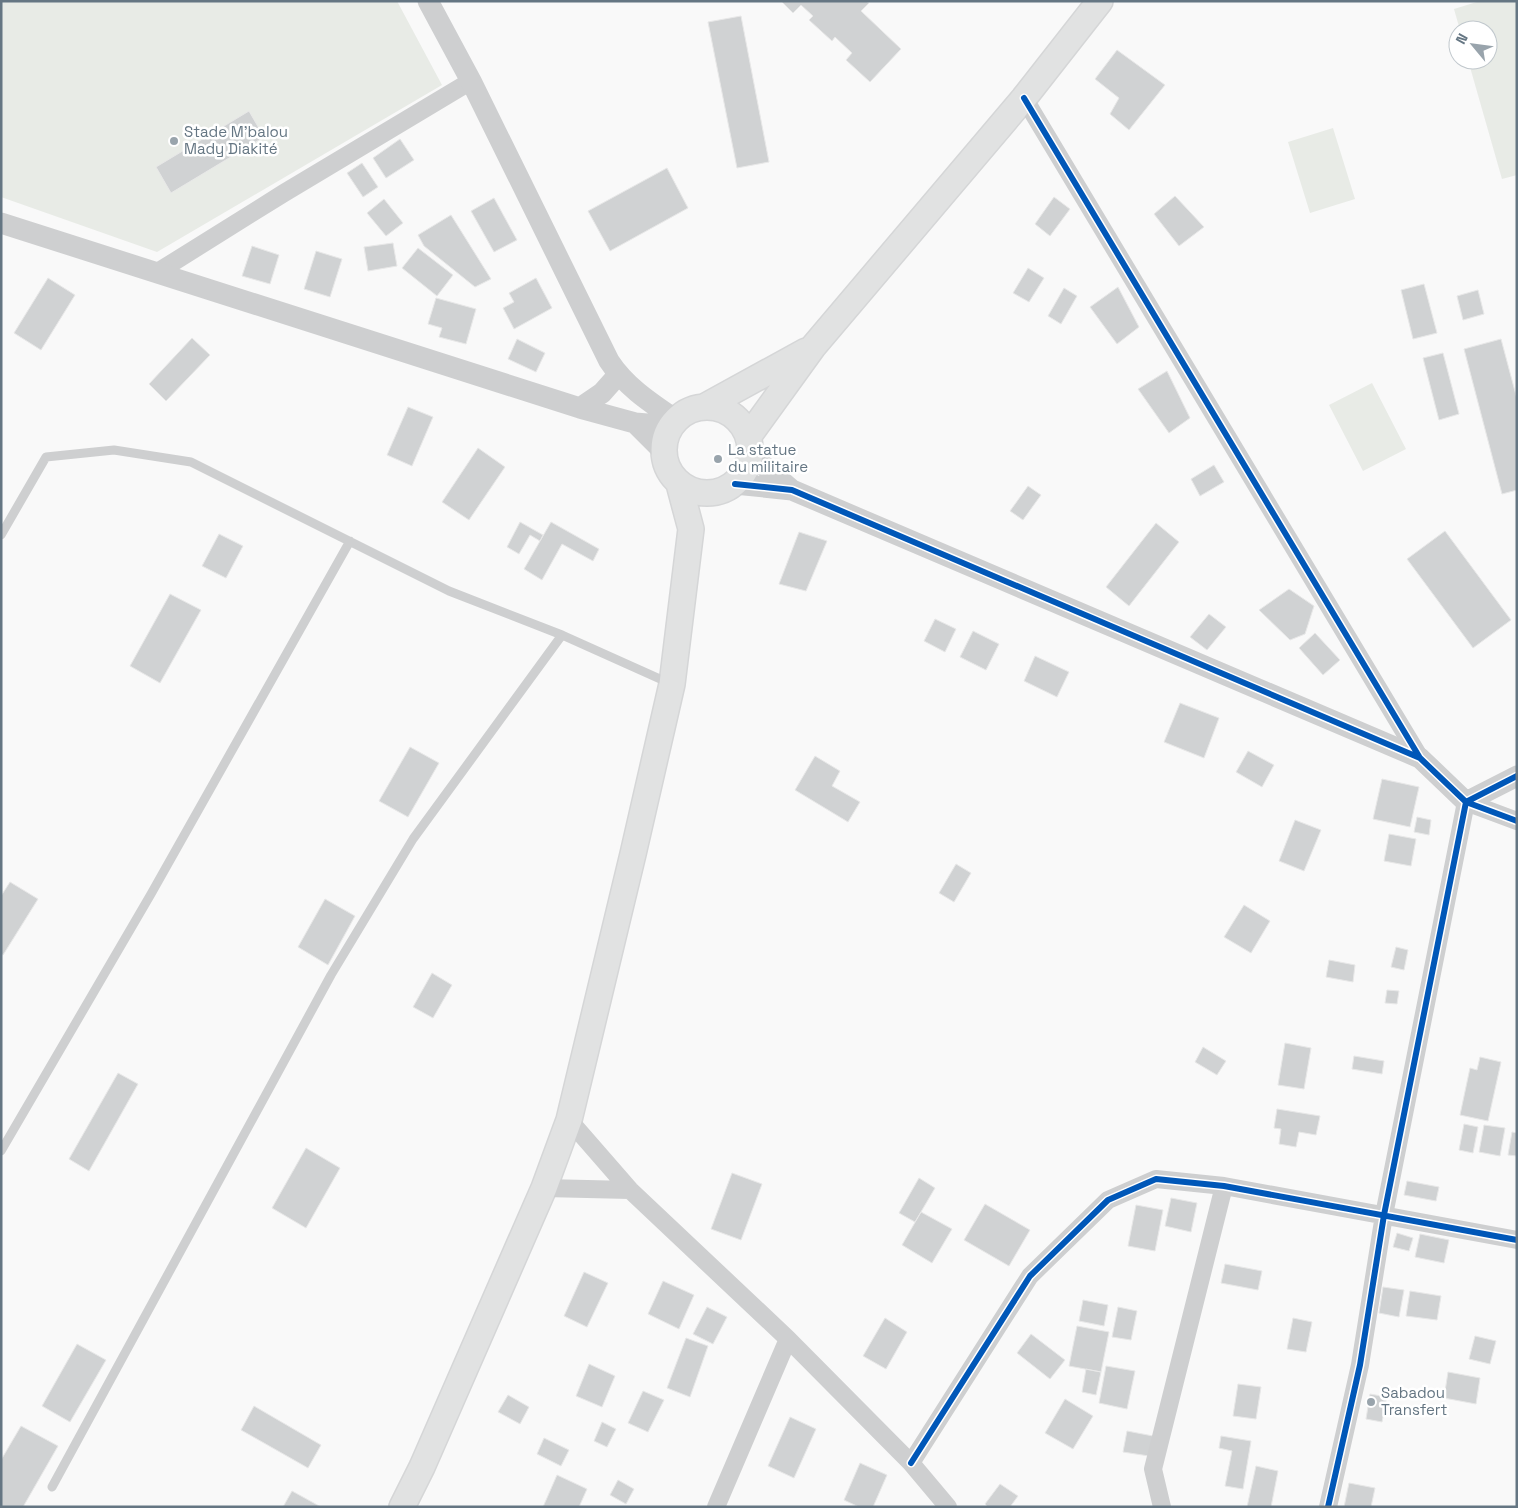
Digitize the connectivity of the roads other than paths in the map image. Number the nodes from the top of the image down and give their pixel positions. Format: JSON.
{"nodes":[{"id":1,"x":428,"y":1,"type":"edge"},
{"id":2,"x":1100,"y":1,"type":"edge"},
{"id":3,"x":471,"y":81,"type":"junction"},
{"id":4,"x":1024,"y":98,"type":"junction"},
{"id":5,"x":1,"y":223,"type":"edge"},
{"id":6,"x":156,"y":273,"type":"junction"},
{"id":7,"x":813,"y":347,"type":"junction"},
{"id":8,"x":618,"y":375,"type":"junction"},
{"id":9,"x":704,"y":407,"type":"junction"},
{"id":10,"x":580,"y":408,"type":"junction"},
{"id":11,"x":635,"y":423,"type":"junction"},
{"id":12,"x":674,"y":423,"type":"junction"},
{"id":13,"x":749,"y":446,"type":"junction"},
{"id":14,"x":664,"y":452,"type":"junction"},
{"id":15,"x":679,"y":484,"type":"junction"},
{"id":16,"x":728,"y":488,"type":"junction"},
{"id":17,"x":792,"y":490,"type":"junction"},
{"id":18,"x":691,"y":529,"type":"junction"},
{"id":19,"x":1,"y":535,"type":"edge"},
{"id":20,"x":350,"y":541,"type":"junction"},
{"id":21,"x":562,"y":635,"type":"junction"},
{"id":22,"x":672,"y":684,"type":"junction"},
{"id":23,"x":1420,"y":758,"type":"junction"},
{"id":24,"x":1517,"y":776,"type":"edge"},
{"id":25,"x":1466,"y":802,"type":"junction"},
{"id":26,"x":1517,"y":821,"type":"edge"},
{"id":27,"x":568,"y":1120,"type":"junction"},
{"id":28,"x":1,"y":1151,"type":"edge"},
{"id":29,"x":1224,"y":1186,"type":"junction"},
{"id":30,"x":544,"y":1188,"type":"junction"},
{"id":31,"x":630,"y":1190,"type":"junction"},
{"id":32,"x":1384,"y":1215,"type":"junction"},
{"id":33,"x":1517,"y":1240,"type":"edge"},
{"id":34,"x":788,"y":1339,"type":"junction"},
{"id":35,"x":911,"y":1462,"type":"junction"},
{"id":36,"x":52,"y":1487,"type":"dead end"},
{"id":37,"x":402,"y":1507,"type":"edge"},
{"id":38,"x":716,"y":1507,"type":"edge"},
{"id":39,"x":948,"y":1507,"type":"edge"},
{"id":40,"x":1162,"y":1507,"type":"edge"},
{"id":41,"x":1328,"y":1507,"type":"edge"}],
"edges":[{"from":1,"to":3,"type":"street"},
{"from":2,"to":4,"type":"main road"},
{"from":3,"to":6,"type":"street"},
{"from":3,"to":8,"type":"street"},
{"from":4,"to":7,"type":"main road"},
{"from":4,"to":23,"type":"street"},
{"from":5,"to":6,"type":"street"},
{"from":6,"to":10,"type":"street"},
{"from":7,"to":9,"type":"main road"},
{"from":7,"to":13,"type":"main road"},
{"from":8,"to":10,"type":"street"},
{"from":8,"to":12,"type":"street"},
{"from":9,"to":12,"type":"main road"},
{"from":9,"to":13,"type":"main road"},
{"from":10,"to":11,"type":"street"},
{"from":11,"to":12,"type":"street"},
{"from":11,"to":14,"type":"street"},
{"from":12,"to":14,"type":"main road"},
{"from":13,"to":16,"type":"main road"},
{"from":13,"to":17,"type":"street"},
{"from":14,"to":15,"type":"main road"},
{"from":15,"to":16,"type":"main road"},
{"from":15,"to":18,"type":"main road"},
{"from":16,"to":17,"type":"street"},
{"from":16,"to":18,"type":"main road"},
{"from":17,"to":23,"type":"street"},
{"from":18,"to":22,"type":"main road"},
{"from":19,"to":20,"type":"lane"},
{"from":20,"to":21,"type":"lane"},
{"from":20,"to":28,"type":"lane"},
{"from":21,"to":22,"type":"lane"},
{"from":21,"to":36,"type":"lane"},
{"from":22,"to":27,"type":"main road"},
{"from":23,"to":25,"type":"street"},
{"from":24,"to":25,"type":"street"},
{"from":25,"to":26,"type":"street"},
{"from":25,"to":32,"type":"street"},
{"from":27,"to":30,"type":"main road"},
{"from":27,"to":31,"type":"street"},
{"from":29,"to":32,"type":"street"},
{"from":29,"to":35,"type":"street"},
{"from":29,"to":40,"type":"street"},
{"from":30,"to":31,"type":"street"},
{"from":30,"to":37,"type":"main road"},
{"from":31,"to":34,"type":"street"},
{"from":32,"to":33,"type":"street"},
{"from":32,"to":41,"type":"street"},
{"from":34,"to":35,"type":"street"},
{"from":34,"to":38,"type":"street"},
{"from":35,"to":39,"type":"street"}]}
